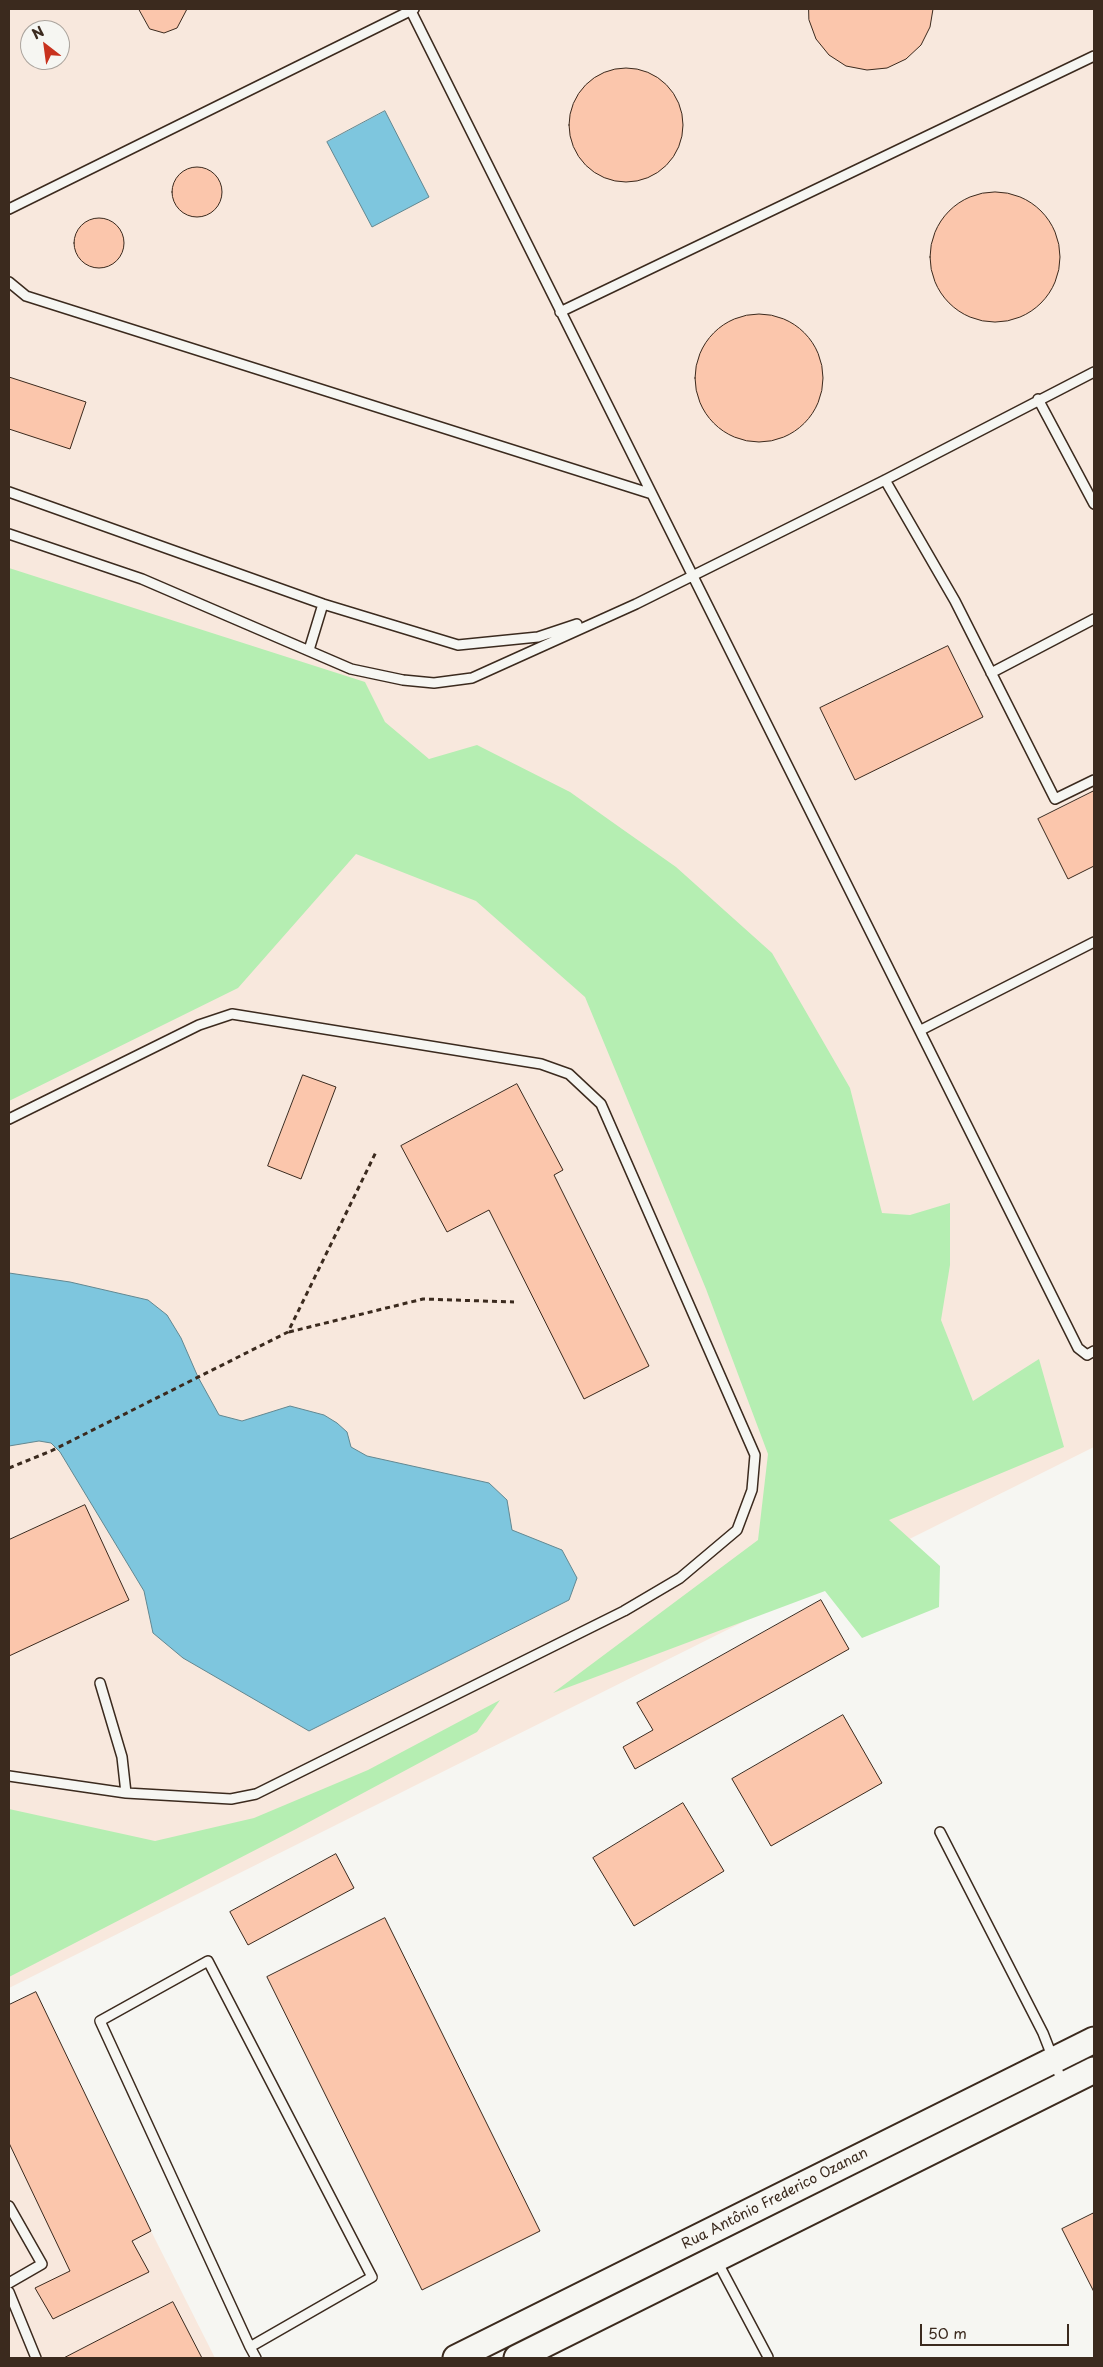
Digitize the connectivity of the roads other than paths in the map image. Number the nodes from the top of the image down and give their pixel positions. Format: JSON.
{"nodes":[{"id":1,"x":412,"y":9,"type":"edge"},
{"id":2,"x":1094,"y":56,"type":"edge"},
{"id":3,"x":9,"y":209,"type":"edge"},
{"id":4,"x":9,"y":282,"type":"edge"},
{"id":5,"x":560,"y":312,"type":"junction"},
{"id":6,"x":1094,"y":372,"type":"edge"},
{"id":7,"x":1038,"y":399,"type":"junction"},
{"id":8,"x":885,"y":480,"type":"junction"},
{"id":9,"x":9,"y":492,"type":"edge"},
{"id":10,"x":652,"y":494,"type":"junction"},
{"id":11,"x":1094,"y":504,"type":"edge"},
{"id":12,"x":9,"y":534,"type":"edge"},
{"id":13,"x":692,"y":575,"type":"junction"},
{"id":14,"x":323,"y":604,"type":"junction"},
{"id":15,"x":636,"y":604,"type":"junction"},
{"id":16,"x":1094,"y":619,"type":"edge"},
{"id":17,"x":309,"y":650,"type":"junction"},
{"id":18,"x":991,"y":672,"type":"junction"},
{"id":19,"x":1094,"y":780,"type":"edge"},
{"id":20,"x":1094,"y":942,"type":"edge"},
{"id":21,"x":921,"y":1030,"type":"junction"},
{"id":22,"x":9,"y":1120,"type":"edge"},
{"id":23,"x":1094,"y":1351,"type":"edge"},
{"id":24,"x":100,"y":1683,"type":"dead end"},
{"id":25,"x":9,"y":1776,"type":"edge"},
{"id":26,"x":126,"y":1793,"type":"junction"},
{"id":27,"x":940,"y":1832,"type":"dead end"},
{"id":28,"x":1094,"y":2040,"type":"edge"},
{"id":29,"x":1052,"y":2060,"type":"junction"},
{"id":30,"x":1094,"y":2070,"type":"edge"},
{"id":31,"x":1063,"y":2084,"type":"junction"},
{"id":32,"x":9,"y":2206,"type":"edge"},
{"id":33,"x":717,"y":2260,"type":"junction"},
{"id":34,"x":9,"y":2283,"type":"edge"},
{"id":35,"x":9,"y":2292,"type":"edge"},
{"id":36,"x":250,"y":2347,"type":"junction"},
{"id":37,"x":768,"y":2357,"type":"edge"},
{"id":38,"x":36,"y":2358,"type":"edge"},
{"id":39,"x":256,"y":2358,"type":"edge"},
{"id":40,"x":456,"y":2358,"type":"edge"},
{"id":41,"x":517,"y":2358,"type":"edge"}],
"edges":[{"from":1,"to":3,"type":"lane"},
{"from":1,"to":5,"type":"lane"},
{"from":2,"to":5,"type":"lane"},
{"from":4,"to":10,"type":"lane"},
{"from":5,"to":10,"type":"lane"},
{"from":6,"to":7,"type":"lane"},
{"from":7,"to":8,"type":"lane"},
{"from":7,"to":11,"type":"lane"},
{"from":8,"to":13,"type":"lane"},
{"from":8,"to":18,"type":"lane"},
{"from":9,"to":14,"type":"lane"},
{"from":10,"to":13,"type":"lane"},
{"from":12,"to":17,"type":"lane"},
{"from":13,"to":15,"type":"lane"},
{"from":13,"to":21,"type":"lane"},
{"from":14,"to":15,"type":"lane"},
{"from":14,"to":17,"type":"lane"},
{"from":15,"to":17,"type":"lane"},
{"from":16,"to":18,"type":"lane"},
{"from":18,"to":19,"type":"lane"},
{"from":20,"to":21,"type":"lane"},
{"from":21,"to":23,"type":"lane"},
{"from":22,"to":26,"type":"lane"},
{"from":24,"to":26,"type":"lane"},
{"from":25,"to":26,"type":"lane"},
{"from":27,"to":29,"type":"lane"},
{"from":28,"to":29,"type":"main road","name":"Rua Antônio Frederico Ozanan"},
{"from":29,"to":31,"type":"lane"},
{"from":29,"to":40,"type":"main road","name":"Rua Antônio Frederico Ozanan"},
{"from":30,"to":31,"type":"main road","name":"Rua Antônio Frederico Ozanan"},
{"from":31,"to":33,"type":"main road","name":"Rua Antônio Frederico Ozanan"},
{"from":32,"to":34,"type":"lane"},
{"from":33,"to":37,"type":"lane"},
{"from":33,"to":41,"type":"main road","name":"Rua Antônio Frederico Ozanan"},
{"from":35,"to":38,"type":"lane"},
{"from":36,"to":36,"type":"lane"},
{"from":36,"to":39,"type":"lane"}]}
